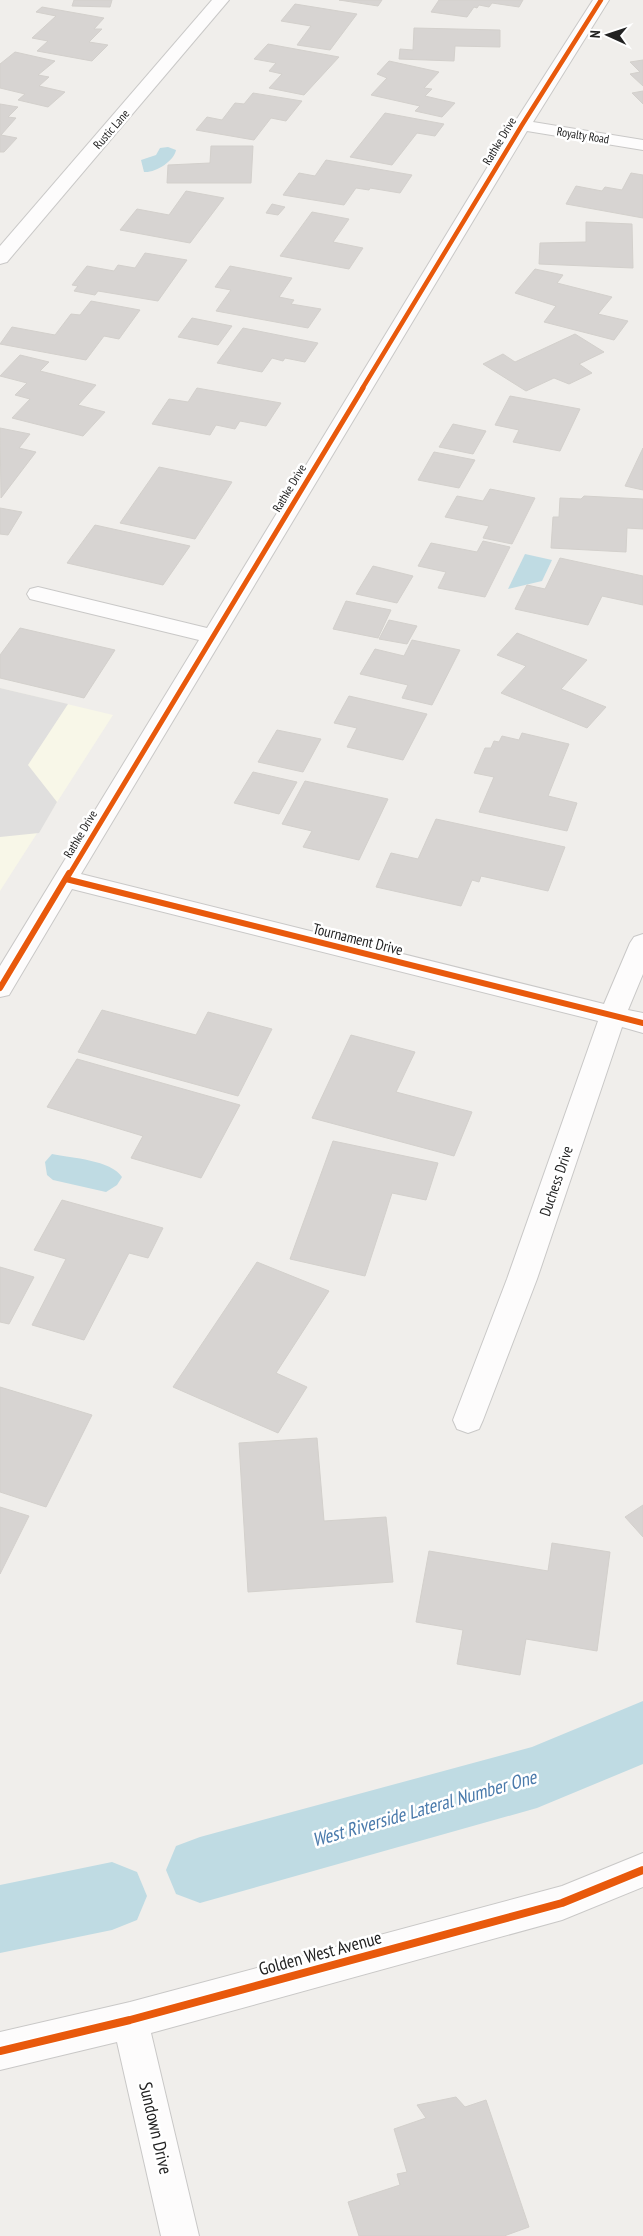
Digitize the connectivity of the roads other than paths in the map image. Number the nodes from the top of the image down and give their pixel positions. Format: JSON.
{"nodes":[{"id":1,"x":221,"y":0,"type":"edge"},
{"id":2,"x":601,"y":0,"type":"edge"},
{"id":3,"x":522,"y":125,"type":"junction"},
{"id":4,"x":643,"y":144,"type":"edge"},
{"id":5,"x":0,"y":258,"type":"edge"},
{"id":6,"x":38,"y":594,"type":"dead end"},
{"id":7,"x":213,"y":636,"type":"junction"},
{"id":8,"x":66,"y":878,"type":"junction"},
{"id":9,"x":643,"y":942,"type":"edge"},
{"id":10,"x":0,"y":988,"type":"edge"},
{"id":11,"x":613,"y":1015,"type":"junction"},
{"id":12,"x":643,"y":1023,"type":"edge"},
{"id":13,"x":468,"y":1420,"type":"dead end"},
{"id":14,"x":643,"y":1870,"type":"edge"},
{"id":15,"x":130,"y":2020,"type":"junction"},
{"id":16,"x":0,"y":2051,"type":"edge"},
{"id":17,"x":180,"y":2236,"type":"edge"}],
"edges":[{"from":1,"to":5,"type":"street","name":"Rustic Lane"},
{"from":2,"to":3,"type":"street","name":"Rathke Drive"},
{"from":3,"to":4,"type":"street","name":"Royalty Road"},
{"from":3,"to":7,"type":"street","name":"Rathke Drive"},
{"from":6,"to":7,"type":"street"},
{"from":7,"to":8,"type":"street","name":"Rathke Drive"},
{"from":8,"to":10,"type":"street","name":"Rathke Drive"},
{"from":8,"to":11,"type":"street","name":"Tournament Drive"},
{"from":9,"to":11,"type":"street","name":"Duchess Drive"},
{"from":11,"to":12,"type":"street","name":"Tournament Drive"},
{"from":11,"to":13,"type":"street","name":"Duchess Drive"},
{"from":14,"to":15,"type":"street","name":"Golden West Avenue"},
{"from":15,"to":16,"type":"street","name":"Golden West Avenue"},
{"from":15,"to":17,"type":"street","name":"Sundown Drive"}]}
